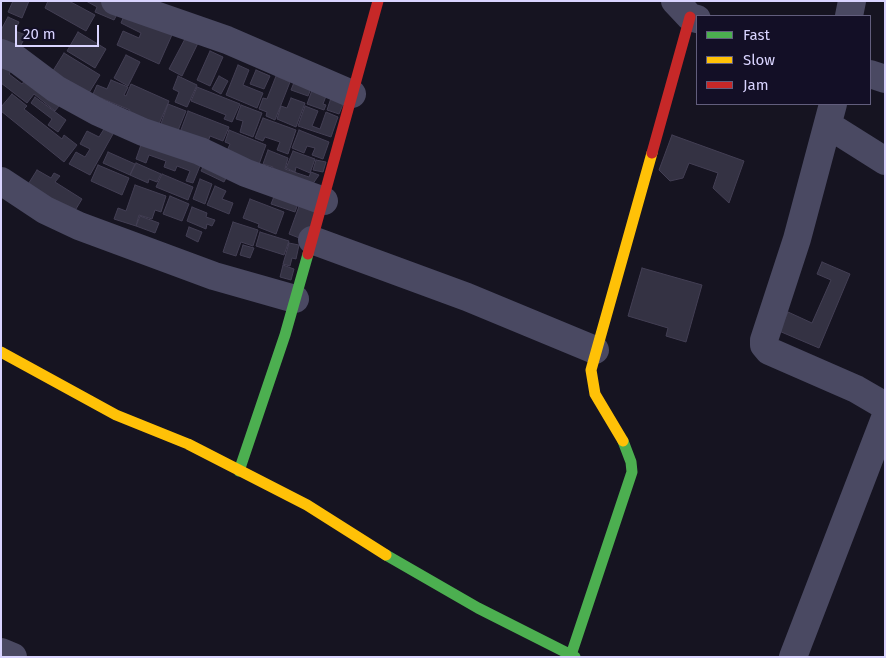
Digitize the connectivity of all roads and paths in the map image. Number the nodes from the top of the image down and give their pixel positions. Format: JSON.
{"nodes":[{"id":1,"x":115,"y":1,"type":"edge"},
{"id":2,"x":378,"y":1,"type":"edge"},
{"id":3,"x":852,"y":1,"type":"edge"},
{"id":4,"x":688,"y":12,"type":"edge"},
{"id":5,"x":849,"y":15,"type":"edge"},
{"id":6,"x":1,"y":53,"type":"edge"},
{"id":7,"x":871,"y":74,"type":"edge"},
{"id":8,"x":885,"y":79,"type":"edge"},
{"id":9,"x":352,"y":94,"type":"junction"},
{"id":10,"x":831,"y":114,"type":"edge"},
{"id":11,"x":885,"y":161,"type":"edge"},
{"id":12,"x":1,"y":181,"type":"edge"},
{"id":13,"x":324,"y":201,"type":"junction"},
{"id":14,"x":312,"y":240,"type":"junction"},
{"id":15,"x":295,"y":299,"type":"junction"},
{"id":16,"x":595,"y":350,"type":"junction"},
{"id":17,"x":1,"y":352,"type":"edge"},
{"id":18,"x":885,"y":406,"type":"edge"},
{"id":19,"x":885,"y":418,"type":"edge"},
{"id":20,"x":239,"y":471,"type":"junction"},
{"id":21,"x":1,"y":652,"type":"edge"},
{"id":22,"x":573,"y":656,"type":"edge"},
{"id":23,"x":13,"y":657,"type":"edge"},
{"id":24,"x":793,"y":657,"type":"edge"}],
"edges":[{"from":1,"to":9,"type":"street"},
{"from":2,"to":9,"type":"street"},
{"from":3,"to":5,"type":"street"},
{"from":4,"to":16,"type":"street"},
{"from":6,"to":13,"type":"street"},
{"from":7,"to":8,"type":"street"},
{"from":9,"to":13,"type":"street"},
{"from":10,"to":11,"type":"street"},
{"from":10,"to":18,"type":"street"},
{"from":12,"to":15,"type":"street"},
{"from":13,"to":14,"type":"street"},
{"from":14,"to":15,"type":"street"},
{"from":14,"to":16,"type":"street"},
{"from":15,"to":20,"type":"street"},
{"from":16,"to":22,"type":"street"},
{"from":17,"to":20,"type":"street"},
{"from":19,"to":24,"type":"street"},
{"from":20,"to":22,"type":"street"},
{"from":21,"to":23,"type":"street"}]}
